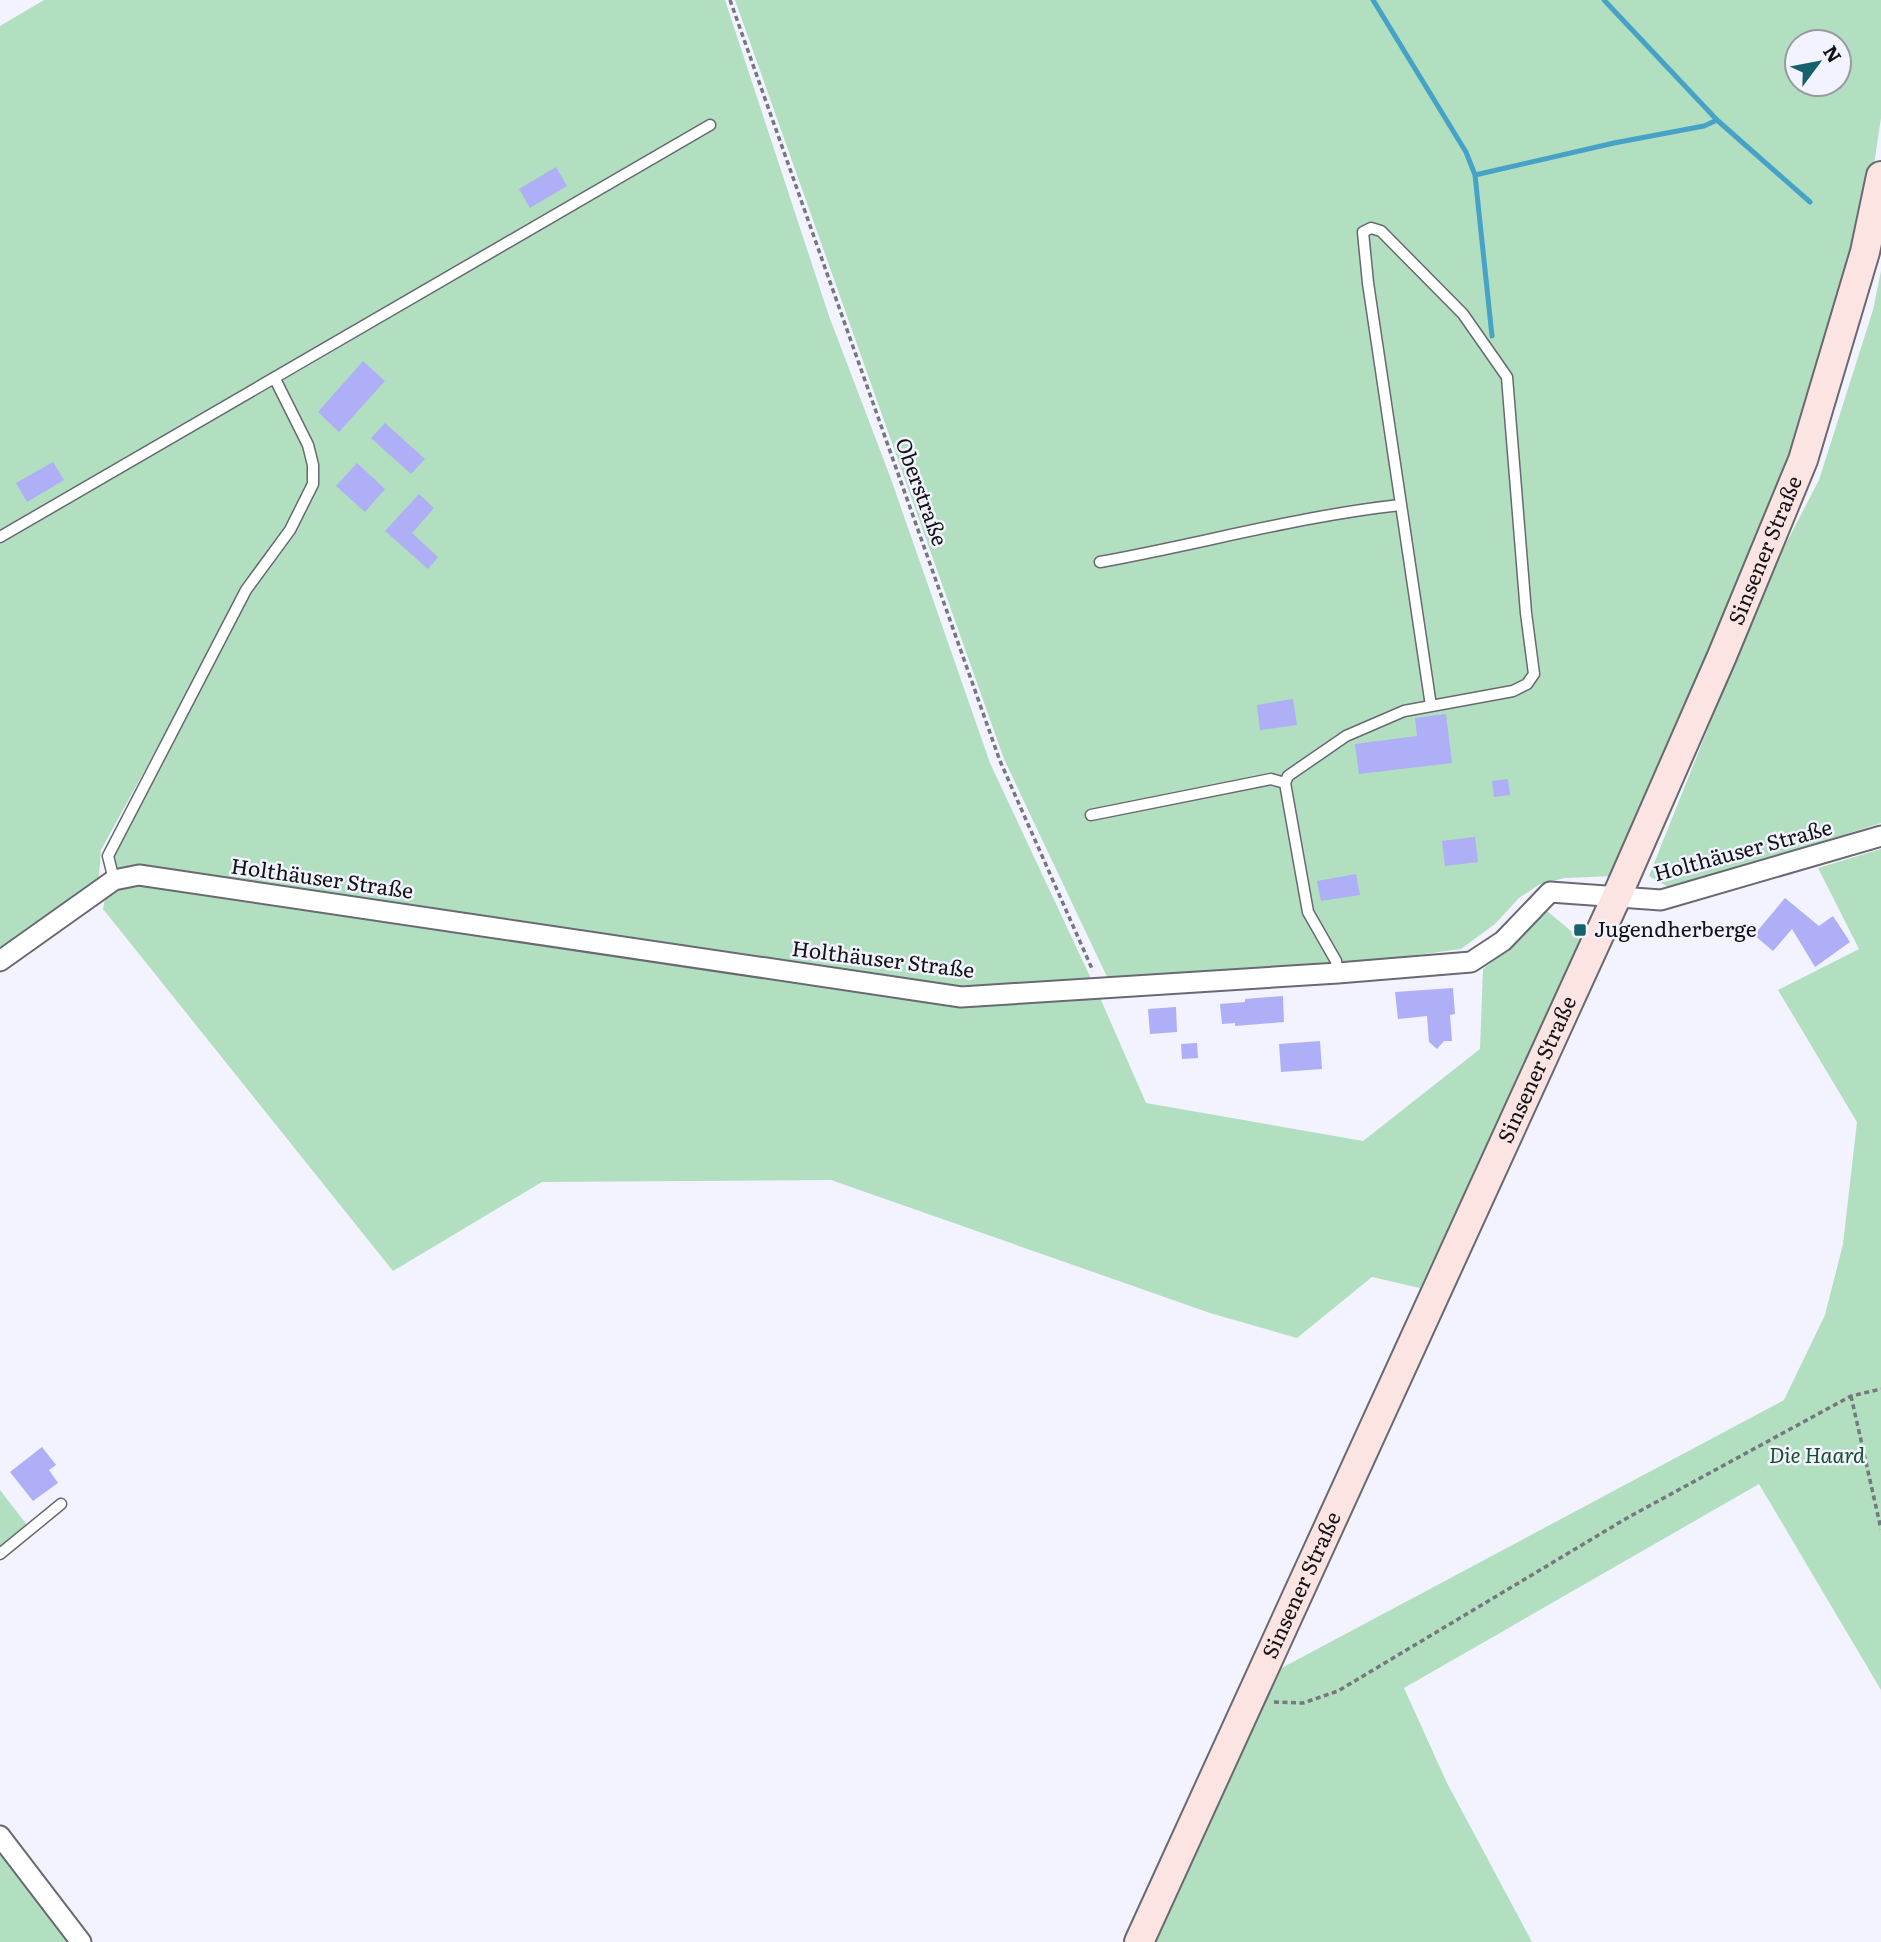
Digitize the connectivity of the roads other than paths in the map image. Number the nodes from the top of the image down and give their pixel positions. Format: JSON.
{"nodes":[{"id":1,"x":710,"y":125,"type":"dead end"},
{"id":2,"x":1881,"y":176,"type":"edge"},
{"id":3,"x":275,"y":379,"type":"junction"},
{"id":4,"x":1400,"y":505,"type":"junction"},
{"id":5,"x":0,"y":537,"type":"edge"},
{"id":6,"x":1100,"y":562,"type":"dead end"},
{"id":7,"x":1431,"y":706,"type":"junction"},
{"id":8,"x":1285,"y":783,"type":"junction"},
{"id":9,"x":1091,"y":815,"type":"dead end"},
{"id":10,"x":1881,"y":836,"type":"edge"},
{"id":11,"x":114,"y":880,"type":"junction"},
{"id":12,"x":1616,"y":898,"type":"junction"},
{"id":13,"x":0,"y":961,"type":"edge"},
{"id":14,"x":1338,"y":973,"type":"junction"},
{"id":15,"x":61,"y":1504,"type":"dead end"},
{"id":16,"x":0,"y":1554,"type":"edge"},
{"id":17,"x":0,"y":1836,"type":"edge"},
{"id":18,"x":80,"y":1942,"type":"edge"},
{"id":19,"x":1139,"y":1942,"type":"edge"}],
"edges":[{"from":1,"to":3,"type":"lane"},
{"from":2,"to":12,"type":"main road","name":"Sinsener Straße"},
{"from":3,"to":5,"type":"lane"},
{"from":3,"to":11,"type":"lane"},
{"from":4,"to":6,"type":"lane"},
{"from":4,"to":7,"type":"lane"},
{"from":4,"to":7,"type":"lane"},
{"from":7,"to":8,"type":"lane"},
{"from":8,"to":9,"type":"lane"},
{"from":8,"to":14,"type":"lane"},
{"from":10,"to":12,"type":"street","name":"Holthäuser Straße"},
{"from":11,"to":13,"type":"street","name":"Holthäuser Straße"},
{"from":11,"to":14,"type":"street","name":"Holthäuser Straße"},
{"from":12,"to":14,"type":"street","name":"Holthäuser Straße"},
{"from":12,"to":19,"type":"main road","name":"Sinsener Straße"},
{"from":15,"to":16,"type":"lane"},
{"from":17,"to":18,"type":"street"}]}
